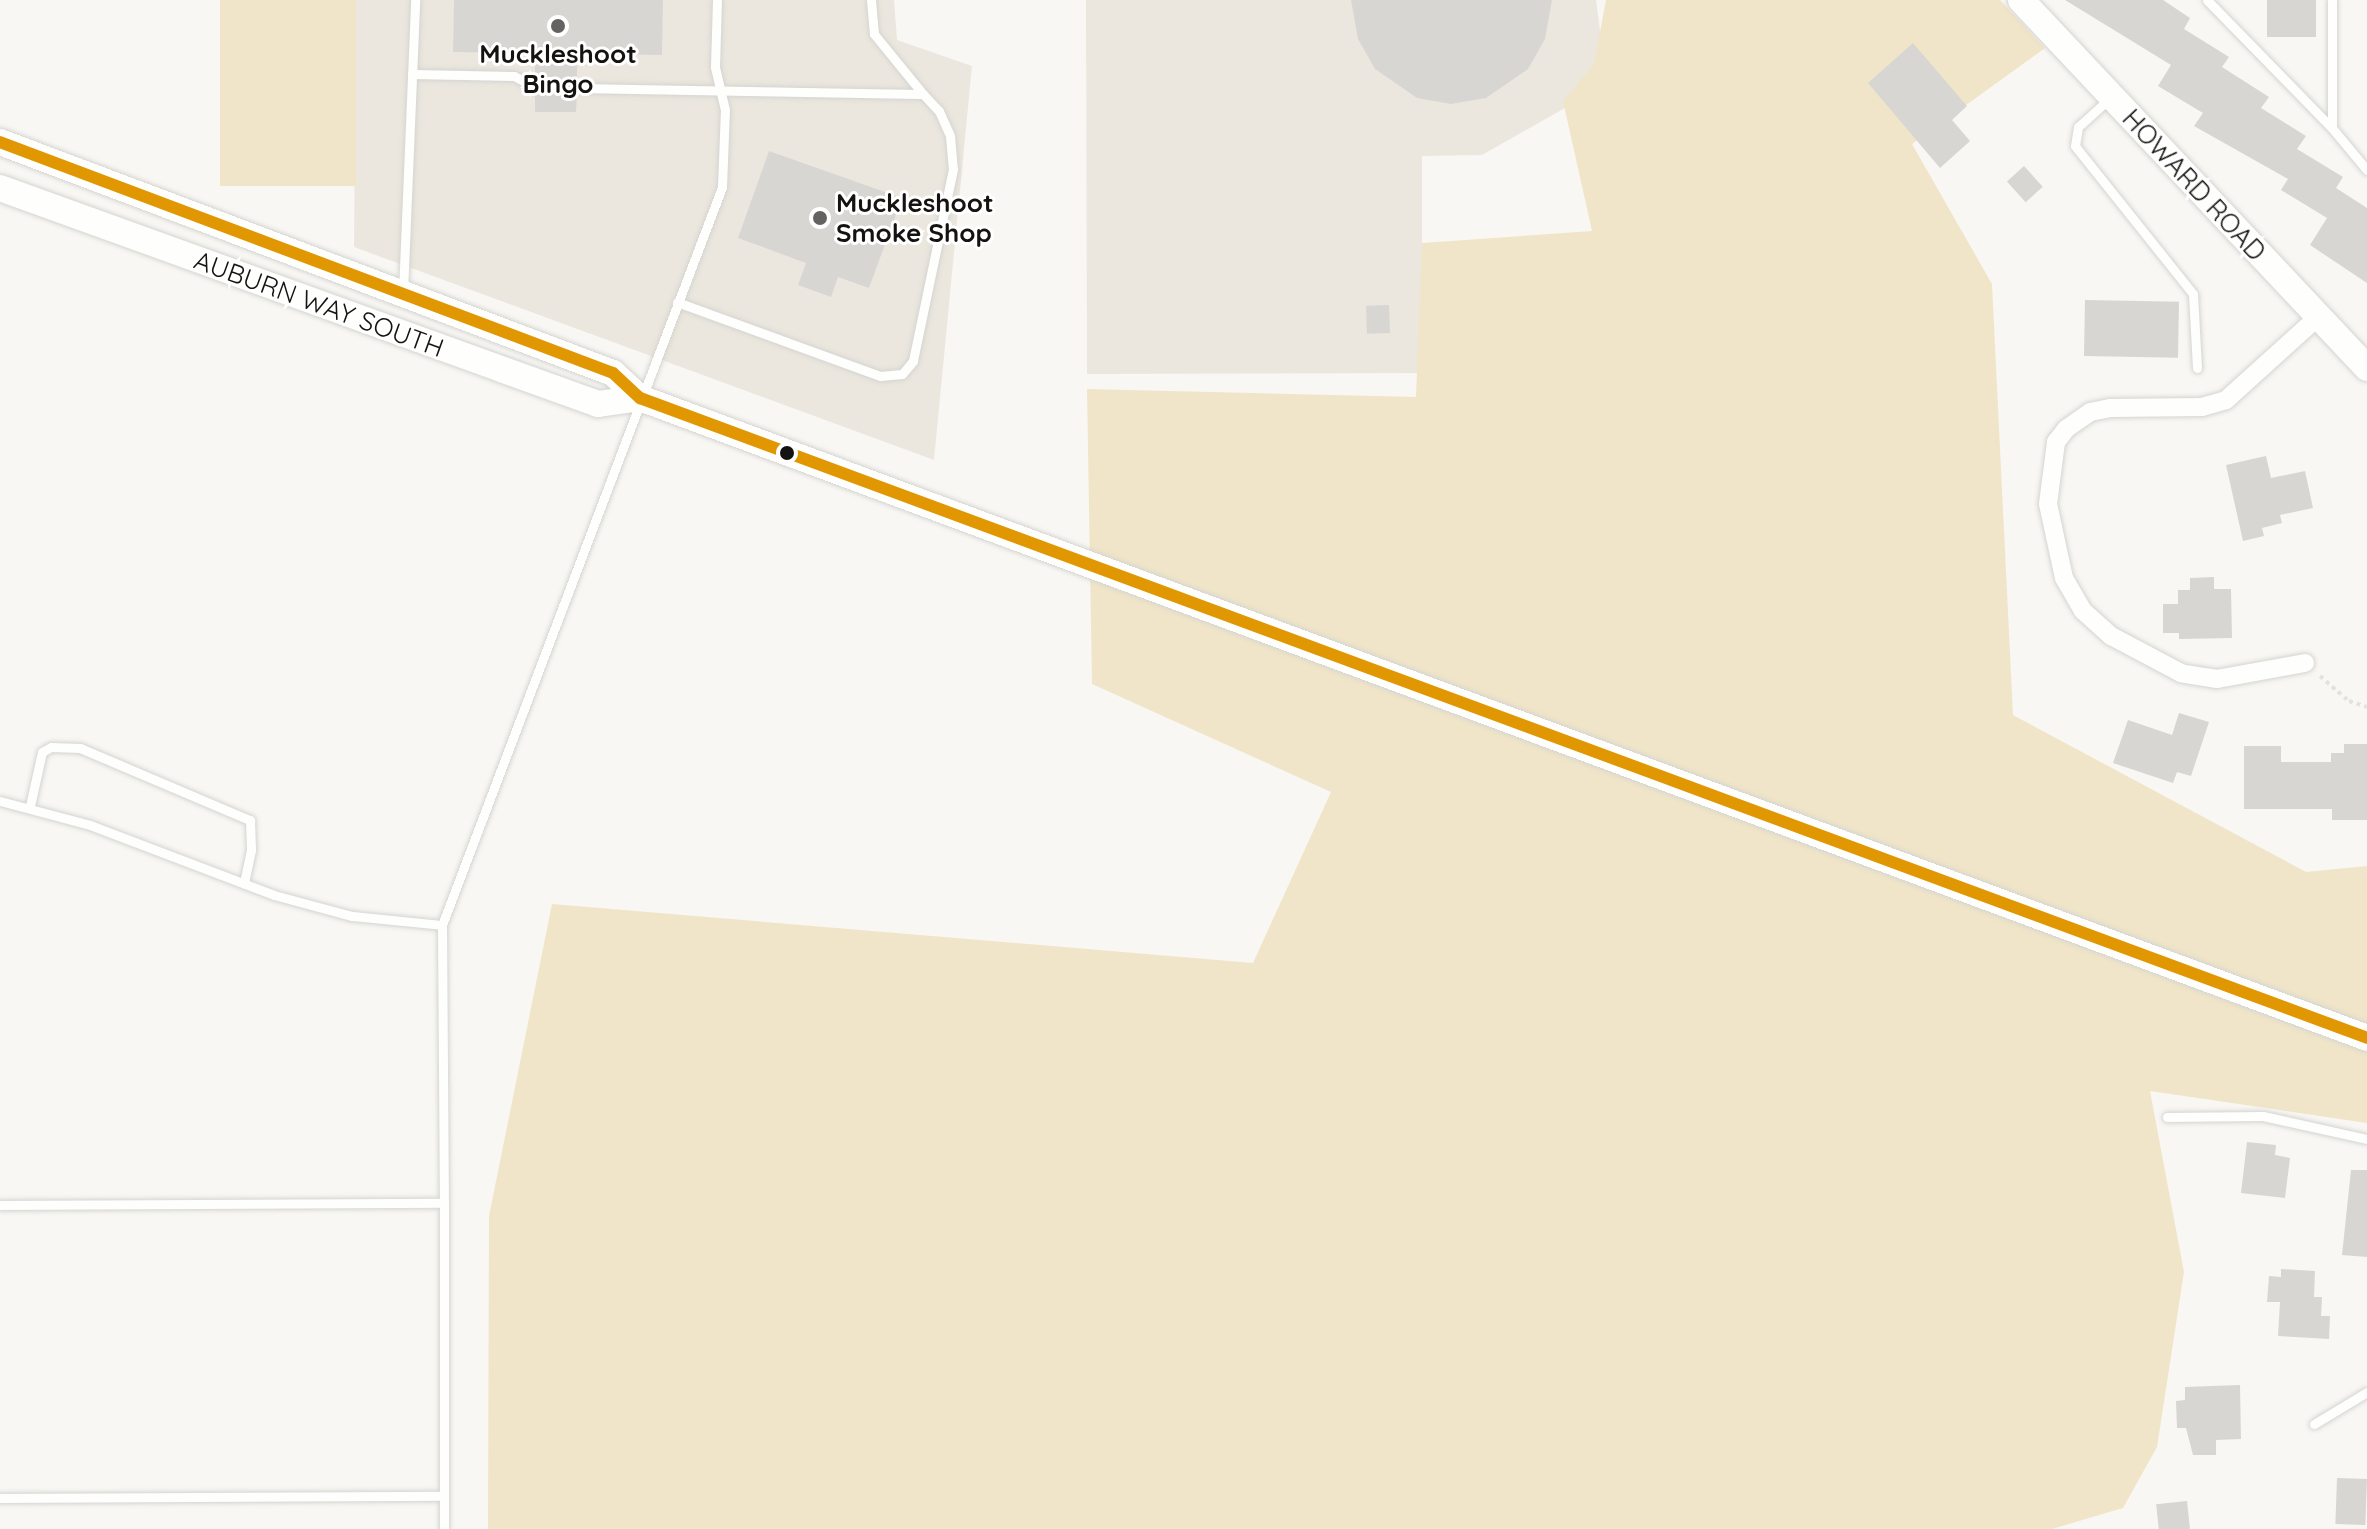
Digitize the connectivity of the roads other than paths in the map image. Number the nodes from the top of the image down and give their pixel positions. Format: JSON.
{"nodes":[{"id":1,"x":415,"y":0,"type":"edge"},
{"id":2,"x":717,"y":0,"type":"edge"},
{"id":3,"x":871,"y":0,"type":"edge"},
{"id":4,"x":2021,"y":0,"type":"edge"},
{"id":5,"x":2207,"y":0,"type":"edge"},
{"id":6,"x":2332,"y":0,"type":"edge"},
{"id":7,"x":412,"y":74,"type":"junction"},
{"id":8,"x":535,"y":87,"type":"dead end"},
{"id":9,"x":577,"y":88,"type":"dead end"},
{"id":10,"x":720,"y":88,"type":"junction"},
{"id":11,"x":923,"y":94,"type":"junction"},
{"id":12,"x":2111,"y":96,"type":"junction"},
{"id":13,"x":2332,"y":128,"type":"junction"},
{"id":14,"x":0,"y":142,"type":"edge"},
{"id":15,"x":2367,"y":170,"type":"edge"},
{"id":16,"x":0,"y":188,"type":"edge"},
{"id":17,"x":403,"y":294,"type":"junction"},
{"id":18,"x":677,"y":302,"type":"junction"},
{"id":19,"x":2318,"y":317,"type":"junction"},
{"id":20,"x":2197,"y":368,"type":"dead end"},
{"id":21,"x":2367,"y":368,"type":"edge"},
{"id":22,"x":640,"y":398,"type":"junction"},
{"id":23,"x":2305,"y":663,"type":"road end"},
{"id":24,"x":0,"y":801,"type":"edge"},
{"id":25,"x":30,"y":806,"type":"junction"},
{"id":26,"x":244,"y":883,"type":"junction"},
{"id":27,"x":442,"y":925,"type":"junction"},
{"id":28,"x":2367,"y":1038,"type":"edge"},
{"id":29,"x":2167,"y":1117,"type":"dead end"},
{"id":30,"x":2367,"y":1139,"type":"edge"},
{"id":31,"x":444,"y":1203,"type":"junction"},
{"id":32,"x":0,"y":1205,"type":"edge"},
{"id":33,"x":2367,"y":1392,"type":"edge"},
{"id":34,"x":2314,"y":1424,"type":"dead end"},
{"id":35,"x":444,"y":1496,"type":"junction"},
{"id":36,"x":0,"y":1498,"type":"edge"},
{"id":37,"x":444,"y":1529,"type":"edge"}],
"edges":[{"from":1,"to":7,"type":"lane"},
{"from":2,"to":10,"type":"lane"},
{"from":3,"to":11,"type":"lane"},
{"from":4,"to":12,"type":"main road","name":"HOWARD ROAD"},
{"from":5,"to":13,"type":"lane"},
{"from":6,"to":13,"type":"lane"},
{"from":7,"to":8,"type":"lane"},
{"from":7,"to":17,"type":"lane"},
{"from":9,"to":10,"type":"lane"},
{"from":10,"to":11,"type":"lane"},
{"from":10,"to":18,"type":"lane"},
{"from":11,"to":18,"type":"lane"},
{"from":12,"to":19,"type":"main road","name":"HOWARD ROAD"},
{"from":12,"to":20,"type":"lane"},
{"from":13,"to":15,"type":"lane"},
{"from":14,"to":17,"type":"main road","name":"AUBURN WAY SOUTH"},
{"from":16,"to":22,"type":"main road","name":"AUBURN WAY SOUTH"},
{"from":17,"to":22,"type":"main road","name":"AUBURN WAY SOUTH"},
{"from":18,"to":22,"type":"lane"},
{"from":19,"to":21,"type":"main road","name":"HOWARD ROAD"},
{"from":19,"to":23,"type":"street"},
{"from":22,"to":27,"type":"lane"},
{"from":22,"to":28,"type":"main road","name":"AUBURN WAY SOUTH"},
{"from":24,"to":25,"type":"lane"},
{"from":25,"to":26,"type":"lane"},
{"from":25,"to":26,"type":"lane"},
{"from":26,"to":27,"type":"lane"},
{"from":27,"to":31,"type":"lane"},
{"from":29,"to":30,"type":"lane"},
{"from":31,"to":32,"type":"lane"},
{"from":31,"to":35,"type":"lane"},
{"from":33,"to":34,"type":"lane"},
{"from":35,"to":36,"type":"lane"},
{"from":35,"to":37,"type":"lane"}]}
